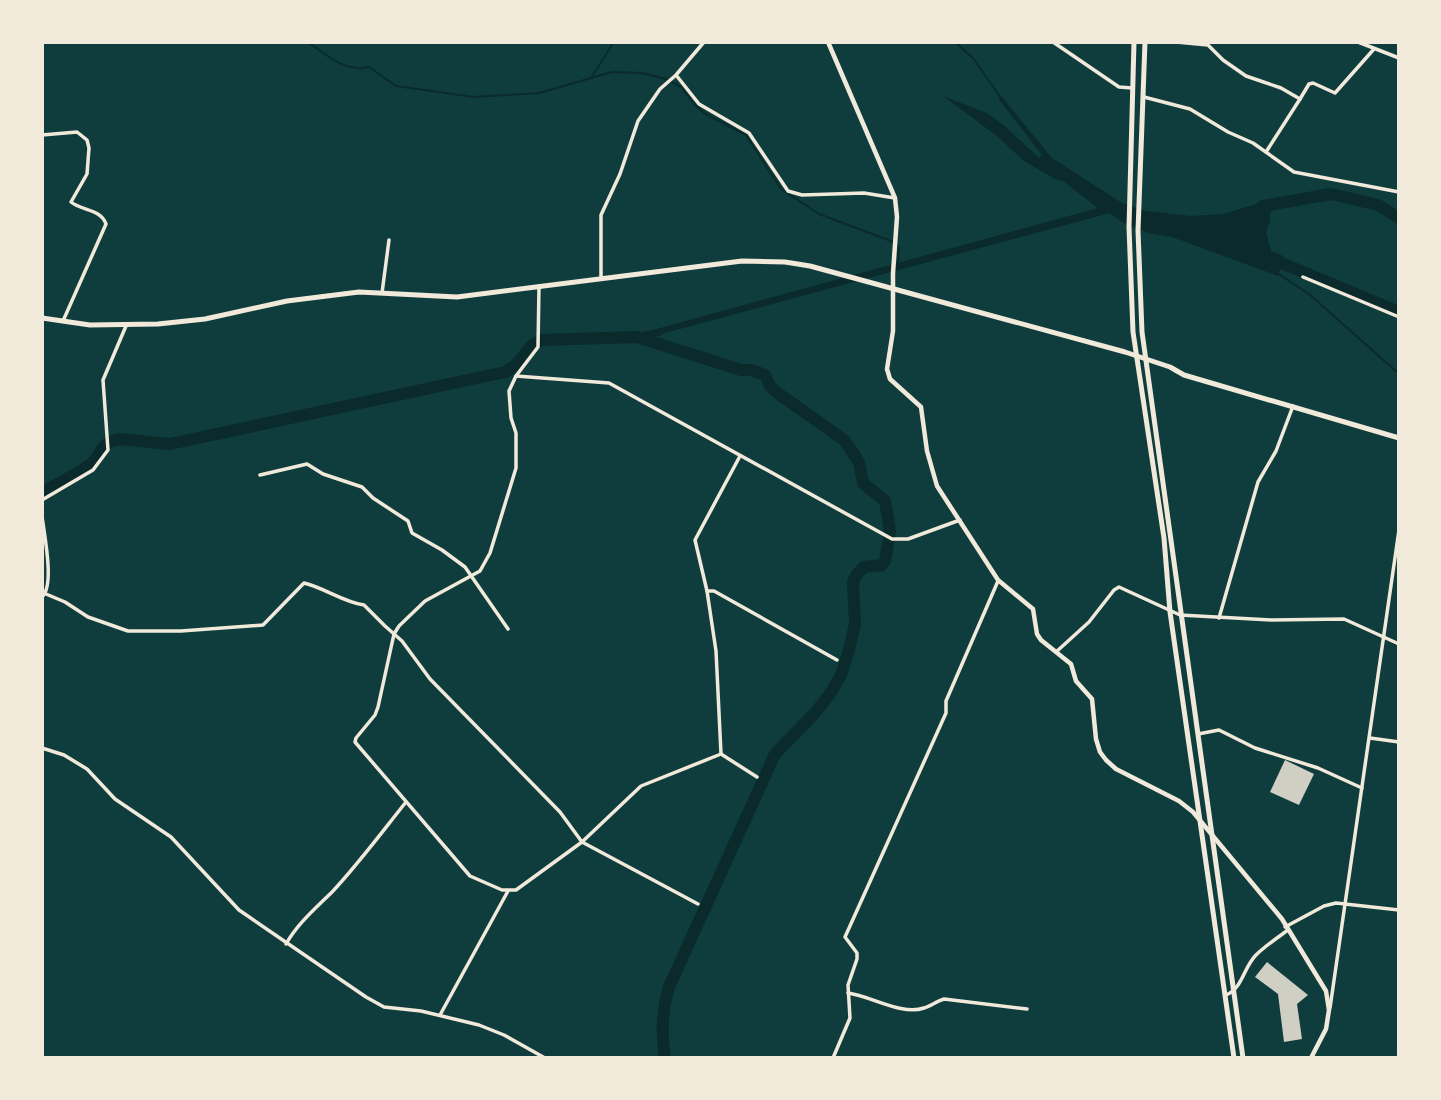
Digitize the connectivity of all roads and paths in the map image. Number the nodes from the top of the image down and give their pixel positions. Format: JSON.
{"nodes":[{"id":1,"x":704,"y":42,"type":"edge"},
{"id":2,"x":828,"y":42,"type":"edge"},
{"id":3,"x":1053,"y":42,"type":"edge"},
{"id":4,"x":1134,"y":42,"type":"edge"},
{"id":5,"x":1145,"y":42,"type":"edge"},
{"id":6,"x":1177,"y":42,"type":"edge"},
{"id":7,"x":1358,"y":42,"type":"edge"},
{"id":8,"x":1374,"y":49,"type":"junction"},
{"id":9,"x":1399,"y":58,"type":"edge"},
{"id":10,"x":676,"y":75,"type":"junction"},
{"id":11,"x":1132,"y":88,"type":"junction"},
{"id":12,"x":1142,"y":97,"type":"junction"},
{"id":13,"x":1300,"y":99,"type":"junction"},
{"id":14,"x":42,"y":135,"type":"edge"},
{"id":15,"x":1266,"y":152,"type":"junction"},
{"id":16,"x":1399,"y":192,"type":"edge"},
{"id":17,"x":895,"y":198,"type":"junction"},
{"id":18,"x":389,"y":240,"type":"dead end"},
{"id":19,"x":1303,"y":276,"type":"dead end"},
{"id":20,"x":601,"y":279,"type":"junction"},
{"id":21,"x":539,"y":286,"type":"junction"},
{"id":22,"x":893,"y":290,"type":"junction"},
{"id":23,"x":382,"y":293,"type":"junction"},
{"id":24,"x":1399,"y":317,"type":"edge"},
{"id":25,"x":42,"y":318,"type":"edge"},
{"id":26,"x":63,"y":321,"type":"junction"},
{"id":27,"x":126,"y":326,"type":"junction"},
{"id":28,"x":1137,"y":356,"type":"junction"},
{"id":29,"x":1147,"y":361,"type":"junction"},
{"id":30,"x":516,"y":376,"type":"junction"},
{"id":31,"x":1293,"y":405,"type":"junction"},
{"id":32,"x":1399,"y":438,"type":"edge"},
{"id":33,"x":740,"y":456,"type":"junction"},
{"id":34,"x":260,"y":475,"type":"dead end"},
{"id":35,"x":42,"y":500,"type":"edge"},
{"id":36,"x":42,"y":516,"type":"edge"},
{"id":37,"x":960,"y":520,"type":"junction"},
{"id":38,"x":1399,"y":530,"type":"edge"},
{"id":39,"x":472,"y":576,"type":"junction"},
{"id":40,"x":998,"y":580,"type":"junction"},
{"id":41,"x":707,"y":592,"type":"junction"},
{"id":42,"x":44,"y":596,"type":"edge"},
{"id":43,"x":1170,"y":612,"type":"junction"},
{"id":44,"x":1180,"y":615,"type":"junction"},
{"id":45,"x":1219,"y":618,"type":"junction"},
{"id":46,"x":508,"y":629,"type":"dead end"},
{"id":47,"x":394,"y":634,"type":"junction"},
{"id":48,"x":1384,"y":635,"type":"junction"},
{"id":49,"x":1399,"y":644,"type":"edge"},
{"id":50,"x":1056,"y":652,"type":"junction"},
{"id":51,"x":838,"y":660,"type":"dead end"},
{"id":52,"x":1198,"y":734,"type":"junction"},
{"id":53,"x":1370,"y":738,"type":"junction"},
{"id":54,"x":1399,"y":742,"type":"edge"},
{"id":55,"x":42,"y":748,"type":"edge"},
{"id":56,"x":721,"y":754,"type":"junction"},
{"id":57,"x":757,"y":777,"type":"dead end"},
{"id":58,"x":1362,"y":788,"type":"junction"},
{"id":59,"x":406,"y":802,"type":"junction"},
{"id":60,"x":1201,"y":821,"type":"junction"},
{"id":61,"x":1211,"y":834,"type":"junction"},
{"id":62,"x":582,"y":842,"type":"junction"},
{"id":63,"x":508,"y":891,"type":"junction"},
{"id":64,"x":1345,"y":902,"type":"junction"},
{"id":65,"x":698,"y":904,"type":"dead end"},
{"id":66,"x":1399,"y":910,"type":"edge"},
{"id":67,"x":1287,"y":929,"type":"junction"},
{"id":68,"x":285,"y":944,"type":"junction"},
{"id":69,"x":1234,"y":992,"type":"junction"},
{"id":70,"x":848,"y":993,"type":"junction"},
{"id":71,"x":1224,"y":996,"type":"junction"},
{"id":72,"x":1027,"y":1009,"type":"dead end"},
{"id":73,"x":1329,"y":1010,"type":"junction"},
{"id":74,"x":440,"y":1015,"type":"junction"},
{"id":75,"x":545,"y":1058,"type":"edge"},
{"id":76,"x":833,"y":1058,"type":"edge"},
{"id":77,"x":1234,"y":1058,"type":"edge"},
{"id":78,"x":1243,"y":1058,"type":"edge"},
{"id":79,"x":1311,"y":1058,"type":"edge"}],
"edges":[{"from":1,"to":10,"type":"street"},
{"from":2,"to":17,"type":"main road"},
{"from":3,"to":11,"type":"street"},
{"from":4,"to":11,"type":"main road"},
{"from":5,"to":12,"type":"main road"},
{"from":6,"to":13,"type":"street"},
{"from":7,"to":8,"type":"street"},
{"from":8,"to":9,"type":"street"},
{"from":8,"to":13,"type":"street"},
{"from":10,"to":17,"type":"street"},
{"from":10,"to":20,"type":"street"},
{"from":11,"to":28,"type":"main road"},
{"from":12,"to":15,"type":"street"},
{"from":12,"to":29,"type":"main road"},
{"from":13,"to":15,"type":"street"},
{"from":14,"to":26,"type":"street"},
{"from":15,"to":16,"type":"street"},
{"from":17,"to":22,"type":"main road"},
{"from":18,"to":23,"type":"street"},
{"from":19,"to":24,"type":"street"},
{"from":20,"to":21,"type":"main road"},
{"from":20,"to":22,"type":"main road"},
{"from":21,"to":23,"type":"main road"},
{"from":21,"to":30,"type":"street"},
{"from":22,"to":28,"type":"main road"},
{"from":22,"to":37,"type":"main road"},
{"from":23,"to":27,"type":"main road"},
{"from":25,"to":26,"type":"main road"},
{"from":26,"to":27,"type":"main road"},
{"from":27,"to":35,"type":"street"},
{"from":28,"to":29,"type":"main road"},
{"from":28,"to":43,"type":"main road"},
{"from":29,"to":31,"type":"main road"},
{"from":29,"to":44,"type":"main road"},
{"from":30,"to":33,"type":"street"},
{"from":30,"to":39,"type":"street"},
{"from":31,"to":32,"type":"main road"},
{"from":31,"to":45,"type":"street"},
{"from":33,"to":37,"type":"street"},
{"from":33,"to":41,"type":"street"},
{"from":34,"to":39,"type":"street"},
{"from":36,"to":42,"type":"street"},
{"from":37,"to":40,"type":"main road"},
{"from":38,"to":48,"type":"street"},
{"from":39,"to":46,"type":"street"},
{"from":39,"to":47,"type":"street"},
{"from":40,"to":50,"type":"main road"},
{"from":40,"to":70,"type":"street"},
{"from":41,"to":51,"type":"street"},
{"from":41,"to":56,"type":"street"},
{"from":42,"to":47,"type":"street"},
{"from":43,"to":44,"type":"street"},
{"from":43,"to":50,"type":"street"},
{"from":43,"to":60,"type":"main road"},
{"from":44,"to":45,"type":"street"},
{"from":44,"to":52,"type":"main road"},
{"from":45,"to":48,"type":"street"},
{"from":47,"to":59,"type":"street"},
{"from":47,"to":62,"type":"street"},
{"from":48,"to":49,"type":"street"},
{"from":48,"to":53,"type":"street"},
{"from":50,"to":60,"type":"main road"},
{"from":52,"to":58,"type":"street"},
{"from":52,"to":61,"type":"main road"},
{"from":53,"to":54,"type":"street"},
{"from":53,"to":58,"type":"street"},
{"from":55,"to":68,"type":"street"},
{"from":56,"to":57,"type":"street"},
{"from":56,"to":62,"type":"street"},
{"from":58,"to":64,"type":"street"},
{"from":59,"to":63,"type":"street"},
{"from":59,"to":68,"type":"street"},
{"from":60,"to":61,"type":"main road"},
{"from":60,"to":71,"type":"main road"},
{"from":61,"to":67,"type":"main road"},
{"from":61,"to":69,"type":"main road"},
{"from":62,"to":63,"type":"street"},
{"from":62,"to":65,"type":"street"},
{"from":63,"to":74,"type":"street"},
{"from":64,"to":66,"type":"street"},
{"from":64,"to":67,"type":"street"},
{"from":64,"to":73,"type":"street"},
{"from":67,"to":69,"type":"street"},
{"from":67,"to":73,"type":"main road"},
{"from":68,"to":74,"type":"street"},
{"from":69,"to":71,"type":"street"},
{"from":69,"to":78,"type":"main road"},
{"from":70,"to":72,"type":"street"},
{"from":70,"to":76,"type":"street"},
{"from":71,"to":77,"type":"main road"},
{"from":73,"to":79,"type":"main road"},
{"from":74,"to":75,"type":"street"}]}
